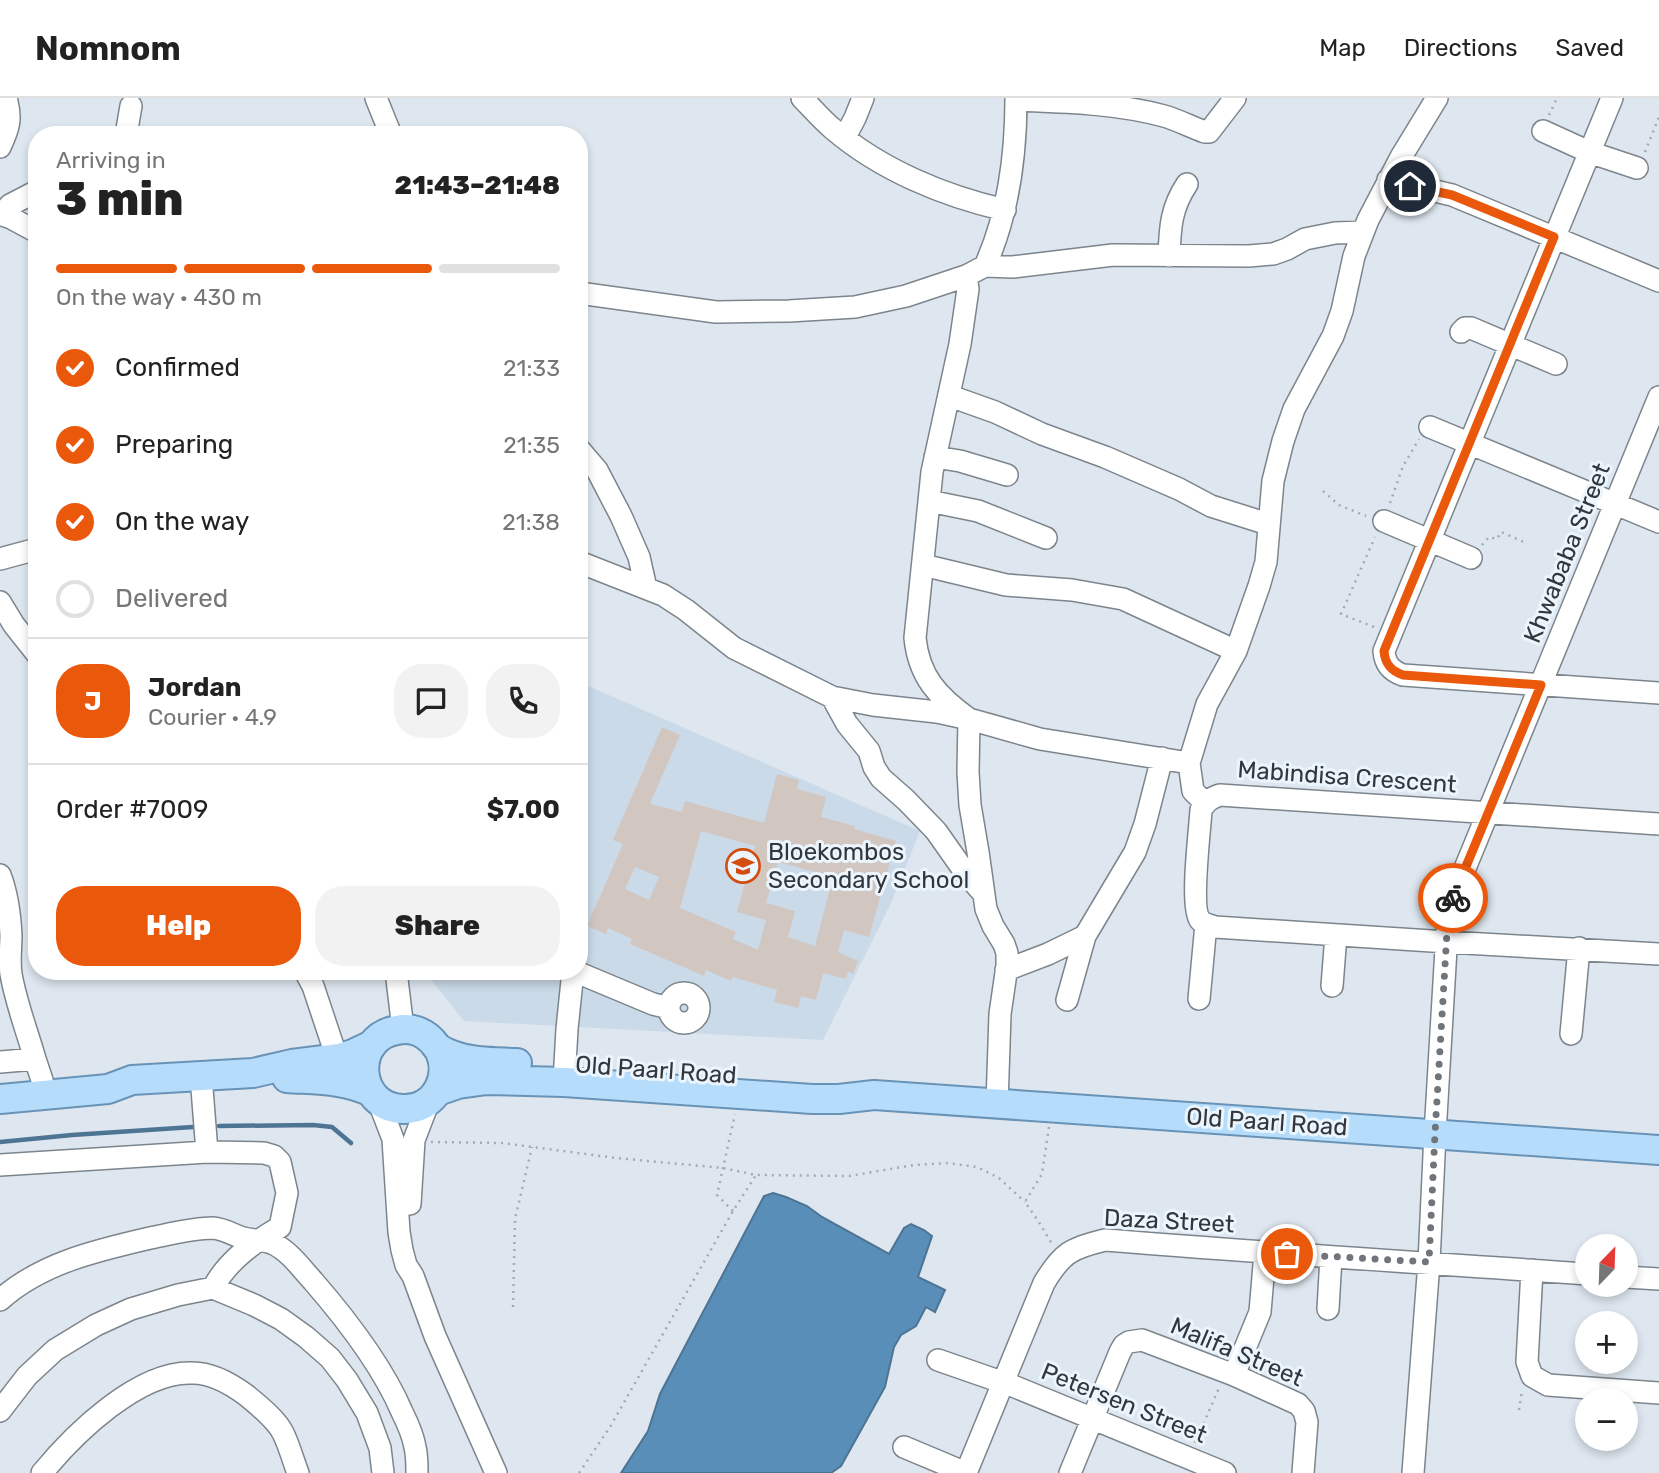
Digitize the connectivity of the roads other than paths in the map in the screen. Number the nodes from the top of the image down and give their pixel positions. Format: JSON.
{"nodes":[{"id":1,"x":6,"y":98,"type":"edge"},
{"id":2,"x":376,"y":98,"type":"edge"},
{"id":3,"x":802,"y":98,"type":"edge"},
{"id":4,"x":863,"y":98,"type":"edge"},
{"id":5,"x":1235,"y":98,"type":"edge"},
{"id":6,"x":1437,"y":98,"type":"edge"},
{"id":7,"x":1612,"y":98,"type":"edge"},
{"id":8,"x":1016,"y":99,"type":"edge"},
{"id":9,"x":131,"y":106,"type":"dead end"},
{"id":10,"x":128,"y":126,"type":"edge"},
{"id":11,"x":387,"y":126,"type":"edge"},
{"id":12,"x":1543,"y":131,"type":"dead end"},
{"id":13,"x":845,"y":138,"type":"junction"},
{"id":14,"x":0,"y":147,"type":"edge"},
{"id":15,"x":1589,"y":152,"type":"junction"},
{"id":16,"x":1637,"y":168,"type":"road end"},
{"id":17,"x":1388,"y":180,"type":"junction"},
{"id":18,"x":1188,"y":184,"type":"dead end"},
{"id":19,"x":28,"y":196,"type":"edge"},
{"id":20,"x":1005,"y":210,"type":"junction"},
{"id":21,"x":1,"y":215,"type":"edge"},
{"id":22,"x":28,"y":227,"type":"edge"},
{"id":23,"x":1363,"y":232,"type":"junction"},
{"id":24,"x":1554,"y":237,"type":"junction"},
{"id":25,"x":1169,"y":256,"type":"junction"},
{"id":26,"x":985,"y":266,"type":"junction"},
{"id":27,"x":966,"y":276,"type":"junction"},
{"id":28,"x":1659,"y":281,"type":"edge"},
{"id":29,"x":588,"y":294,"type":"edge"},
{"id":30,"x":1461,"y":332,"type":"dead end"},
{"id":31,"x":1509,"y":345,"type":"junction"},
{"id":32,"x":1556,"y":363,"type":"dead end"},
{"id":33,"x":950,"y":396,"type":"junction"},
{"id":34,"x":1659,"y":397,"type":"edge"},
{"id":35,"x":1430,"y":427,"type":"road end"},
{"id":36,"x":1469,"y":443,"type":"junction"},
{"id":37,"x":935,"y":457,"type":"junction"},
{"id":38,"x":588,"y":460,"type":"edge"},
{"id":39,"x":1007,"y":475,"type":"dead end"},
{"id":40,"x":929,"y":501,"type":"junction"},
{"id":41,"x":1615,"y":504,"type":"junction"},
{"id":42,"x":1659,"y":522,"type":"edge"},
{"id":43,"x":1382,"y":523,"type":"road end"},
{"id":44,"x":1268,"y":524,"type":"junction"},
{"id":45,"x":1046,"y":538,"type":"dead end"},
{"id":46,"x":1429,"y":540,"type":"junction"},
{"id":47,"x":28,"y":551,"type":"edge"},
{"id":48,"x":1471,"y":558,"type":"road end"},
{"id":49,"x":0,"y":559,"type":"edge"},
{"id":50,"x":588,"y":565,"type":"edge"},
{"id":51,"x":923,"y":565,"type":"junction"},
{"id":52,"x":646,"y":588,"type":"junction"},
{"id":53,"x":0,"y":602,"type":"edge"},
{"id":54,"x":28,"y":643,"type":"edge"},
{"id":55,"x":1236,"y":651,"type":"junction"},
{"id":56,"x":1541,"y":685,"type":"junction"},
{"id":57,"x":1659,"y":693,"type":"edge"},
{"id":58,"x":832,"y":697,"type":"junction"},
{"id":59,"x":969,"y":719,"type":"junction"},
{"id":60,"x":1162,"y":758,"type":"junction"},
{"id":61,"x":1189,"y":763,"type":"junction"},
{"id":62,"x":1205,"y":803,"type":"junction"},
{"id":63,"x":1489,"y":813,"type":"junction"},
{"id":64,"x":1659,"y":824,"type":"edge"},
{"id":65,"x":0,"y":875,"type":"edge"},
{"id":66,"x":984,"y":894,"type":"junction"},
{"id":67,"x":1206,"y":925,"type":"junction"},
{"id":68,"x":1336,"y":935,"type":"junction"},
{"id":69,"x":1085,"y":936,"type":"junction"},
{"id":70,"x":1447,"y":942,"type":"junction"},
{"id":71,"x":1579,"y":948,"type":"junction"},
{"id":72,"x":1659,"y":954,"type":"edge"},
{"id":73,"x":1006,"y":970,"type":"junction"},
{"id":74,"x":588,"y":977,"type":"edge"},
{"id":75,"x":310,"y":980,"type":"edge"},
{"id":76,"x":397,"y":980,"type":"edge"},
{"id":77,"x":573,"y":980,"type":"edge"},
{"id":78,"x":1332,"y":986,"type":"dead end"},
{"id":79,"x":1199,"y":999,"type":"dead end"},
{"id":80,"x":1067,"y":1000,"type":"dead end"},
{"id":81,"x":669,"y":1008,"type":"dead end"},
{"id":82,"x":403,"y":1029,"type":"junction"},
{"id":83,"x":1571,"y":1034,"type":"dead end"},
{"id":84,"x":372,"y":1045,"type":"junction"},
{"id":85,"x":438,"y":1048,"type":"junction"},
{"id":86,"x":335,"y":1058,"type":"junction"},
{"id":87,"x":0,"y":1062,"type":"edge"},
{"id":88,"x":38,"y":1070,"type":"junction"},
{"id":89,"x":253,"y":1073,"type":"junction"},
{"id":90,"x":564,"y":1073,"type":"junction"},
{"id":91,"x":201,"y":1076,"type":"junction"},
{"id":92,"x":132,"y":1080,"type":"junction"},
{"id":93,"x":0,"y":1085,"type":"edge"},
{"id":94,"x":375,"y":1096,"type":"junction"},
{"id":95,"x":433,"y":1096,"type":"junction"},
{"id":96,"x":0,"y":1099,"type":"edge"},
{"id":97,"x":996,"y":1104,"type":"junction"},
{"id":98,"x":1435,"y":1133,"type":"junction"},
{"id":99,"x":1659,"y":1150,"type":"edge"},
{"id":100,"x":207,"y":1152,"type":"junction"},
{"id":101,"x":0,"y":1165,"type":"edge"},
{"id":102,"x":259,"y":1240,"type":"junction"},
{"id":103,"x":1265,"y":1253,"type":"junction"},
{"id":104,"x":1331,"y":1257,"type":"junction"},
{"id":105,"x":1429,"y":1262,"type":"junction"},
{"id":106,"x":1532,"y":1270,"type":"junction"},
{"id":107,"x":1575,"y":1273,"type":"edge"},
{"id":108,"x":413,"y":1276,"type":"junction"},
{"id":109,"x":1638,"y":1278,"type":"edge"},
{"id":110,"x":1659,"y":1279,"type":"edge"},
{"id":111,"x":214,"y":1288,"type":"junction"},
{"id":112,"x":0,"y":1300,"type":"edge"},
{"id":113,"x":1328,"y":1310,"type":"dead end"},
{"id":114,"x":938,"y":1360,"type":"dead end"},
{"id":115,"x":1230,"y":1373,"type":"junction"},
{"id":116,"x":1004,"y":1382,"type":"junction"},
{"id":117,"x":1659,"y":1393,"type":"edge"},
{"id":118,"x":0,"y":1411,"type":"edge"},
{"id":119,"x":1093,"y":1418,"type":"junction"},
{"id":120,"x":904,"y":1447,"type":"dead end"},
{"id":121,"x":42,"y":1473,"type":"edge"},
{"id":122,"x":298,"y":1473,"type":"edge"},
{"id":123,"x":383,"y":1473,"type":"edge"},
{"id":124,"x":417,"y":1473,"type":"edge"},
{"id":125,"x":496,"y":1473,"type":"edge"},
{"id":126,"x":966,"y":1473,"type":"edge"},
{"id":127,"x":1070,"y":1473,"type":"edge"},
{"id":128,"x":1225,"y":1473,"type":"edge"},
{"id":129,"x":1303,"y":1473,"type":"edge"},
{"id":130,"x":1413,"y":1473,"type":"edge"}],
"edges":[{"from":1,"to":14,"type":"street"},
{"from":2,"to":11,"type":"street"},
{"from":3,"to":13,"type":"street"},
{"from":4,"to":13,"type":"street"},
{"from":5,"to":8,"type":"street"},
{"from":6,"to":17,"type":"street"},
{"from":7,"to":15,"type":"street"},
{"from":8,"to":20,"type":"street"},
{"from":9,"to":10,"type":"street"},
{"from":12,"to":15,"type":"street"},
{"from":13,"to":20,"type":"street"},
{"from":15,"to":16,"type":"street"},
{"from":15,"to":24,"type":"street"},
{"from":17,"to":23,"type":"street"},
{"from":17,"to":24,"type":"street"},
{"from":18,"to":25,"type":"street"},
{"from":19,"to":21,"type":"street"},
{"from":20,"to":26,"type":"street"},
{"from":21,"to":22,"type":"street"},
{"from":23,"to":25,"type":"street"},
{"from":23,"to":44,"type":"street"},
{"from":24,"to":28,"type":"street"},
{"from":24,"to":31,"type":"street"},
{"from":25,"to":26,"type":"street"},
{"from":26,"to":27,"type":"street"},
{"from":27,"to":29,"type":"street"},
{"from":27,"to":33,"type":"street"},
{"from":30,"to":31,"type":"street"},
{"from":31,"to":32,"type":"street"},
{"from":31,"to":36,"type":"street"},
{"from":33,"to":37,"type":"street"},
{"from":33,"to":44,"type":"street"},
{"from":34,"to":41,"type":"street","name":"Khwababa Street"},
{"from":35,"to":36,"type":"street"},
{"from":36,"to":41,"type":"street"},
{"from":36,"to":46,"type":"street"},
{"from":37,"to":39,"type":"street"},
{"from":37,"to":40,"type":"street"},
{"from":38,"to":52,"type":"street"},
{"from":40,"to":45,"type":"street"},
{"from":40,"to":51,"type":"street"},
{"from":41,"to":42,"type":"street"},
{"from":41,"to":56,"type":"street","name":"Khwababa Street"},
{"from":43,"to":46,"type":"street"},
{"from":44,"to":55,"type":"street"},
{"from":46,"to":48,"type":"street"},
{"from":46,"to":56,"type":"street"},
{"from":47,"to":49,"type":"street"},
{"from":50,"to":52,"type":"street"},
{"from":51,"to":55,"type":"street"},
{"from":51,"to":59,"type":"street"},
{"from":52,"to":58,"type":"street"},
{"from":53,"to":54,"type":"street"},
{"from":55,"to":61,"type":"street"},
{"from":56,"to":57,"type":"street"},
{"from":56,"to":63,"type":"street","name":"Khwababa Street"},
{"from":58,"to":59,"type":"street"},
{"from":58,"to":66,"type":"street"},
{"from":59,"to":60,"type":"street"},
{"from":59,"to":66,"type":"street"},
{"from":60,"to":61,"type":"street"},
{"from":60,"to":69,"type":"street"},
{"from":61,"to":62,"type":"street"},
{"from":62,"to":63,"type":"street","name":"Mabindisa Crescent"},
{"from":62,"to":67,"type":"street","name":"Mabindisa Crescent"},
{"from":63,"to":64,"type":"street","name":"Mabindisa Crescent"},
{"from":63,"to":70,"type":"street","name":"Khwababa Street"},
{"from":65,"to":88,"type":"street"},
{"from":66,"to":73,"type":"street"},
{"from":67,"to":68,"type":"street"},
{"from":67,"to":79,"type":"street","name":"Mabindisa Crescent"},
{"from":68,"to":70,"type":"street"},
{"from":68,"to":78,"type":"street"},
{"from":69,"to":73,"type":"street"},
{"from":69,"to":80,"type":"street"},
{"from":70,"to":71,"type":"street"},
{"from":70,"to":98,"type":"street","name":"Khwababa Street"},
{"from":71,"to":72,"type":"street"},
{"from":71,"to":83,"type":"street"},
{"from":73,"to":97,"type":"street"},
{"from":74,"to":81,"type":"street"},
{"from":75,"to":86,"type":"street"},
{"from":76,"to":82,"type":"street"},
{"from":77,"to":90,"type":"street"},
{"from":82,"to":84,"type":"main road","name":"Old Paarl Road"},
{"from":82,"to":85,"type":"main road","name":"Old Paarl Road"},
{"from":84,"to":86,"type":"main road","name":"Old Paarl Road"},
{"from":84,"to":94,"type":"main road"},
{"from":85,"to":90,"type":"main road","name":"Old Paarl Road"},
{"from":85,"to":95,"type":"main road"},
{"from":86,"to":89,"type":"main road","name":"Old Paarl Road"},
{"from":87,"to":88,"type":"street"},
{"from":88,"to":92,"type":"main road","name":"Old Paarl Road"},
{"from":88,"to":93,"type":"main road","name":"Old Paarl Road"},
{"from":89,"to":91,"type":"main road","name":"Old Paarl Road"},
{"from":89,"to":94,"type":"main road","name":"Old Paarl Road"},
{"from":90,"to":95,"type":"main road","name":"Old Paarl Road"},
{"from":90,"to":97,"type":"main road","name":"Old Paarl Road"},
{"from":91,"to":92,"type":"main road","name":"Old Paarl Road"},
{"from":91,"to":100,"type":"street"},
{"from":92,"to":96,"type":"main road","name":"Old Paarl Road"},
{"from":94,"to":95,"type":"main road","name":"Old Paarl Road"},
{"from":94,"to":108,"type":"street"},
{"from":95,"to":108,"type":"street"},
{"from":97,"to":98,"type":"main road","name":"Old Paarl Road"},
{"from":98,"to":99,"type":"main road","name":"Old Paarl Road"},
{"from":98,"to":105,"type":"street","name":"Khwababa Street"},
{"from":100,"to":101,"type":"street"},
{"from":100,"to":102,"type":"street"},
{"from":102,"to":111,"type":"street"},
{"from":102,"to":112,"type":"street"},
{"from":102,"to":124,"type":"street"},
{"from":103,"to":104,"type":"street","name":"Daza Street"},
{"from":103,"to":115,"type":"street"},
{"from":103,"to":116,"type":"street","name":"Daza Street"},
{"from":104,"to":105,"type":"street","name":"Daza Street"},
{"from":104,"to":113,"type":"street"},
{"from":105,"to":106,"type":"street","name":"Daza Street"},
{"from":105,"to":130,"type":"street","name":"Khwababa Street"},
{"from":106,"to":107,"type":"street","name":"Daza Street"},
{"from":106,"to":117,"type":"street"},
{"from":108,"to":125,"type":"street"},
{"from":109,"to":110,"type":"street"},
{"from":111,"to":118,"type":"street"},
{"from":111,"to":123,"type":"street"},
{"from":114,"to":116,"type":"street","name":"Petersen Street"},
{"from":115,"to":119,"type":"street","name":"Malifa Street"},
{"from":115,"to":129,"type":"street","name":"Malifa Street"},
{"from":116,"to":119,"type":"street","name":"Petersen Street"},
{"from":116,"to":126,"type":"street"},
{"from":119,"to":127,"type":"street"},
{"from":119,"to":128,"type":"street","name":"Petersen Street"},
{"from":120,"to":126,"type":"street"},
{"from":121,"to":122,"type":"street"}]}
